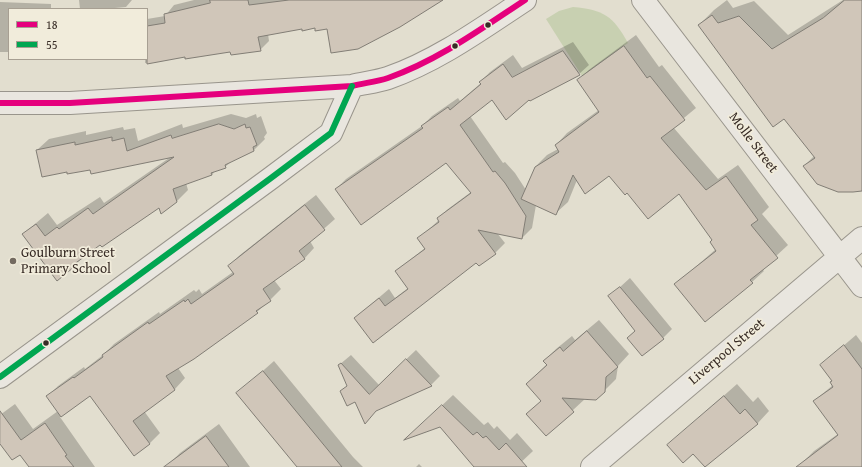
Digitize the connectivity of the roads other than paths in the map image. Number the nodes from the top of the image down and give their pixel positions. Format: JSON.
{"nodes":[{"id":1,"x":524,"y":0,"type":"edge"},
{"id":2,"x":641,"y":1,"type":"edge"},
{"id":3,"x":352,"y":86,"type":"junction"},
{"id":4,"x":0,"y":103,"type":"edge"},
{"id":5,"x":862,"y":238,"type":"edge"},
{"id":6,"x":840,"y":256,"type":"junction"},
{"id":7,"x":862,"y":286,"type":"edge"},
{"id":8,"x":0,"y":377,"type":"edge"},
{"id":9,"x":592,"y":467,"type":"edge"}],
"edges":[{"from":1,"to":3,"type":"street"},
{"from":2,"to":6,"type":"street","name":"Molle Street"},
{"from":3,"to":4,"type":"street"},
{"from":3,"to":8,"type":"street"},
{"from":5,"to":6,"type":"street","name":"Liverpool Street"},
{"from":6,"to":7,"type":"street","name":"Molle Street"},
{"from":6,"to":9,"type":"street","name":"Liverpool Street"}]}
